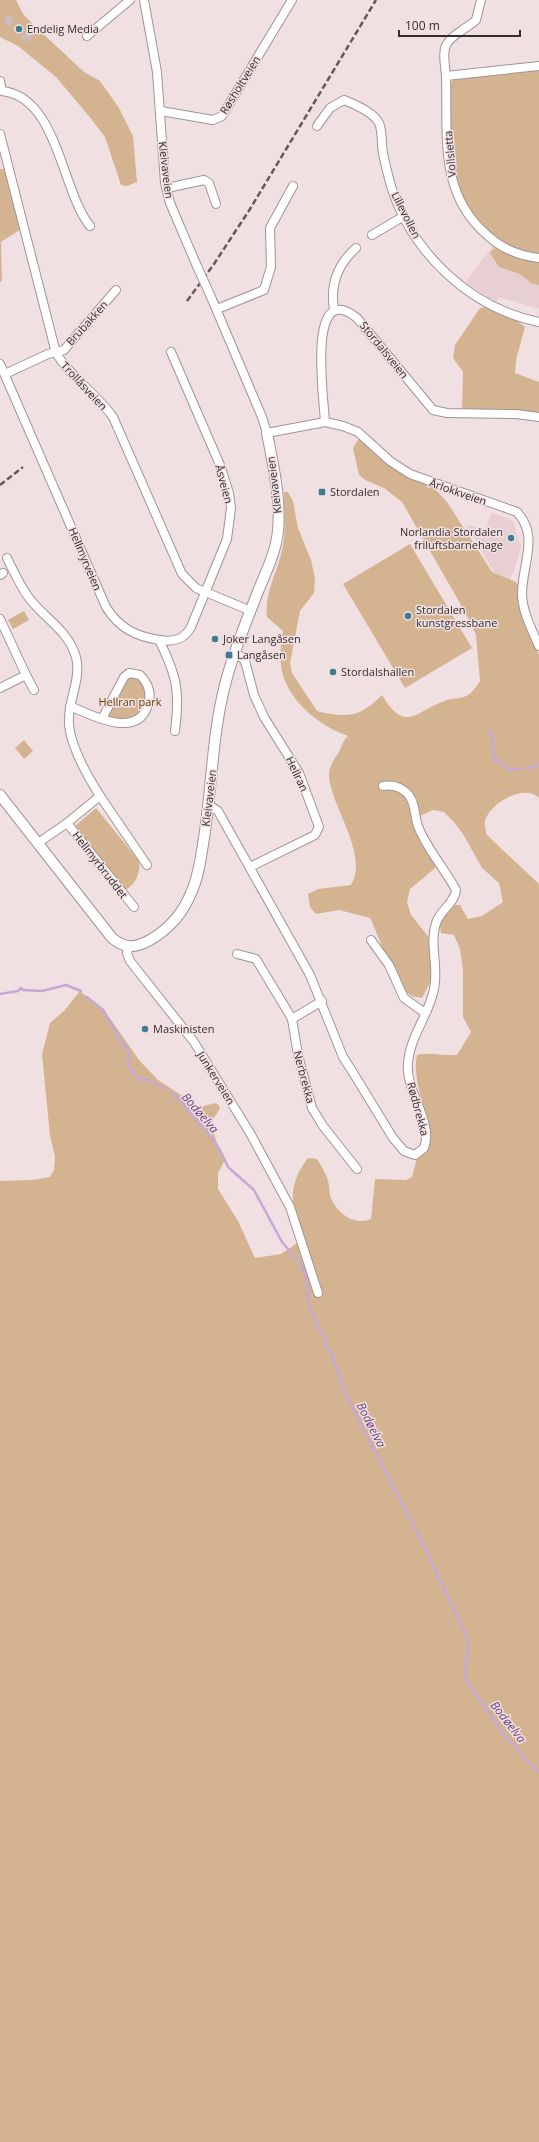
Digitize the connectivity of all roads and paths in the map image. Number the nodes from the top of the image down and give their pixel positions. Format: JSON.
{"nodes":[{"id":1,"x":130,"y":0,"type":"edge"},
{"id":2,"x":144,"y":0,"type":"edge"},
{"id":3,"x":292,"y":0,"type":"edge"},
{"id":4,"x":481,"y":0,"type":"edge"},
{"id":5,"x":87,"y":36,"type":"dead end"},
{"id":6,"x":539,"y":66,"type":"edge"},
{"id":7,"x":446,"y":76,"type":"junction"},
{"id":8,"x":0,"y":81,"type":"edge"},
{"id":9,"x":1,"y":92,"type":"edge"},
{"id":10,"x":161,"y":111,"type":"junction"},
{"id":11,"x":317,"y":126,"type":"dead end"},
{"id":12,"x":0,"y":134,"type":"edge"},
{"id":13,"x":293,"y":186,"type":"dead end"},
{"id":14,"x":166,"y":188,"type":"junction"},
{"id":15,"x":216,"y":204,"type":"dead end"},
{"id":16,"x":404,"y":216,"type":"junction"},
{"id":17,"x":90,"y":226,"type":"dead end"},
{"id":18,"x":372,"y":235,"type":"dead end"},
{"id":19,"x":356,"y":248,"type":"dead end"},
{"id":20,"x":539,"y":258,"type":"edge"},
{"id":21,"x":116,"y":290,"type":"dead end"},
{"id":22,"x":216,"y":309,"type":"junction"},
{"id":23,"x":334,"y":309,"type":"junction"},
{"id":24,"x":539,"y":322,"type":"edge"},
{"id":25,"x":171,"y":352,"type":"dead end"},
{"id":26,"x":56,"y":353,"type":"junction"},
{"id":27,"x":0,"y":364,"type":"edge"},
{"id":28,"x":5,"y":374,"type":"junction"},
{"id":29,"x":539,"y":417,"type":"edge"},
{"id":30,"x":325,"y":422,"type":"junction"},
{"id":31,"x":267,"y":433,"type":"junction"},
{"id":32,"x":536,"y":529,"type":"dead end"},
{"id":33,"x":537,"y":553,"type":"dead end"},
{"id":34,"x":7,"y":558,"type":"dead end"},
{"id":35,"x":206,"y":593,"type":"junction"},
{"id":36,"x":250,"y":611,"type":"junction"},
{"id":37,"x":0,"y":619,"type":"edge"},
{"id":38,"x":159,"y":640,"type":"junction"},
{"id":39,"x":539,"y":646,"type":"edge"},
{"id":40,"x":235,"y":651,"type":"junction"},
{"id":41,"x":26,"y":675,"type":"junction"},
{"id":42,"x":0,"y":688,"type":"edge"},
{"id":43,"x":34,"y":690,"type":"dead end"},
{"id":44,"x":70,"y":706,"type":"junction"},
{"id":45,"x":102,"y":719,"type":"junction"},
{"id":46,"x":175,"y":731,"type":"dead end"},
{"id":47,"x":383,"y":786,"type":"dead end"},
{"id":48,"x":0,"y":795,"type":"edge"},
{"id":49,"x":100,"y":796,"type":"junction"},
{"id":50,"x":209,"y":805,"type":"junction"},
{"id":51,"x":67,"y":823,"type":"junction"},
{"id":52,"x":38,"y":843,"type":"junction"},
{"id":53,"x":147,"y":865,"type":"dead end"},
{"id":54,"x":250,"y":867,"type":"junction"},
{"id":55,"x":134,"y":907,"type":"dead end"},
{"id":56,"x":371,"y":940,"type":"dead end"},
{"id":57,"x":128,"y":948,"type":"junction"},
{"id":58,"x":237,"y":954,"type":"dead end"},
{"id":59,"x":322,"y":1001,"type":"junction"},
{"id":60,"x":425,"y":1013,"type":"junction"},
{"id":61,"x":292,"y":1019,"type":"junction"},
{"id":62,"x":357,"y":1169,"type":"dead end"},
{"id":63,"x":318,"y":1293,"type":"dead end"}],
"edges":[{"from":1,"to":5,"type":"street"},
{"from":2,"to":10,"type":"street","name":"Kleivaveien"},
{"from":3,"to":10,"type":"street","name":"Røsholtveien"},
{"from":4,"to":7,"type":"street","name":"Vollsletta"},
{"from":6,"to":7,"type":"street"},
{"from":7,"to":20,"type":"street","name":"Vollsletta"},
{"from":8,"to":9,"type":"street"},
{"from":9,"to":17,"type":"street"},
{"from":10,"to":14,"type":"street","name":"Kleivaveien"},
{"from":11,"to":16,"type":"street","name":"Lillevollen"},
{"from":12,"to":26,"type":"street","name":"Trollåsveien"},
{"from":13,"to":22,"type":"street"},
{"from":14,"to":15,"type":"street"},
{"from":14,"to":22,"type":"street","name":"Kleivaveien","bridge":true},
{"from":16,"to":18,"type":"street"},
{"from":16,"to":24,"type":"street","name":"Lillevollen"},
{"from":19,"to":23,"type":"street"},
{"from":21,"to":26,"type":"street","name":"Brubakken"},
{"from":22,"to":31,"type":"street","name":"Kleivaveien"},
{"from":23,"to":29,"type":"street","name":"Stordalsveien"},
{"from":23,"to":30,"type":"street"},
{"from":25,"to":35,"type":"street","name":"Åsveien"},
{"from":26,"to":28,"type":"street","name":"Brubakken"},
{"from":26,"to":35,"type":"street","name":"Trollåsveien"},
{"from":27,"to":28,"type":"street","name":"Hellmyrveien"},
{"from":28,"to":38,"type":"street","name":"Hellmyrveien"},
{"from":30,"to":31,"type":"street","name":"Årlokkveien"},
{"from":30,"to":32,"type":"street","name":"Årlokkveien"},
{"from":31,"to":36,"type":"street","name":"Kleivaveien"},
{"from":33,"to":39,"type":"street"},
{"from":34,"to":44,"type":"street"},
{"from":35,"to":36,"type":"street","name":"Trollåsveien"},
{"from":35,"to":38,"type":"street","name":"Åsveien"},
{"from":36,"to":40,"type":"street","name":"Kleivaveien"},
{"from":37,"to":41,"type":"street"},
{"from":38,"to":46,"type":"street"},
{"from":40,"to":50,"type":"street","name":"Kleivaveien"},
{"from":40,"to":54,"type":"street","name":"Hellran"},
{"from":41,"to":42,"type":"street"},
{"from":41,"to":43,"type":"street"},
{"from":44,"to":45,"type":"street"},
{"from":44,"to":49,"type":"street"},
{"from":45,"to":45,"type":"street"},
{"from":47,"to":60,"type":"street","name":"Rødbrekka"},
{"from":48,"to":52,"type":"street"},
{"from":49,"to":51,"type":"street","name":"Hellmyrbruddet"},
{"from":49,"to":53,"type":"street"},
{"from":50,"to":54,"type":"street","name":"Rødbrekka"},
{"from":50,"to":57,"type":"street","name":"Kleivaveien"},
{"from":51,"to":52,"type":"street","name":"Hellmyrbruddet"},
{"from":51,"to":55,"type":"street","name":"Hellmyrbruddet"},
{"from":52,"to":57,"type":"street"},
{"from":54,"to":59,"type":"street","name":"Rødbrekka"},
{"from":56,"to":60,"type":"street"},
{"from":57,"to":63,"type":"street","name":"Junkerveien"},
{"from":58,"to":61,"type":"street","name":"Nerbrekka"},
{"from":59,"to":60,"type":"street","name":"Rødbrekka"},
{"from":59,"to":61,"type":"street"},
{"from":61,"to":62,"type":"street","name":"Nerbrekka"}]}
